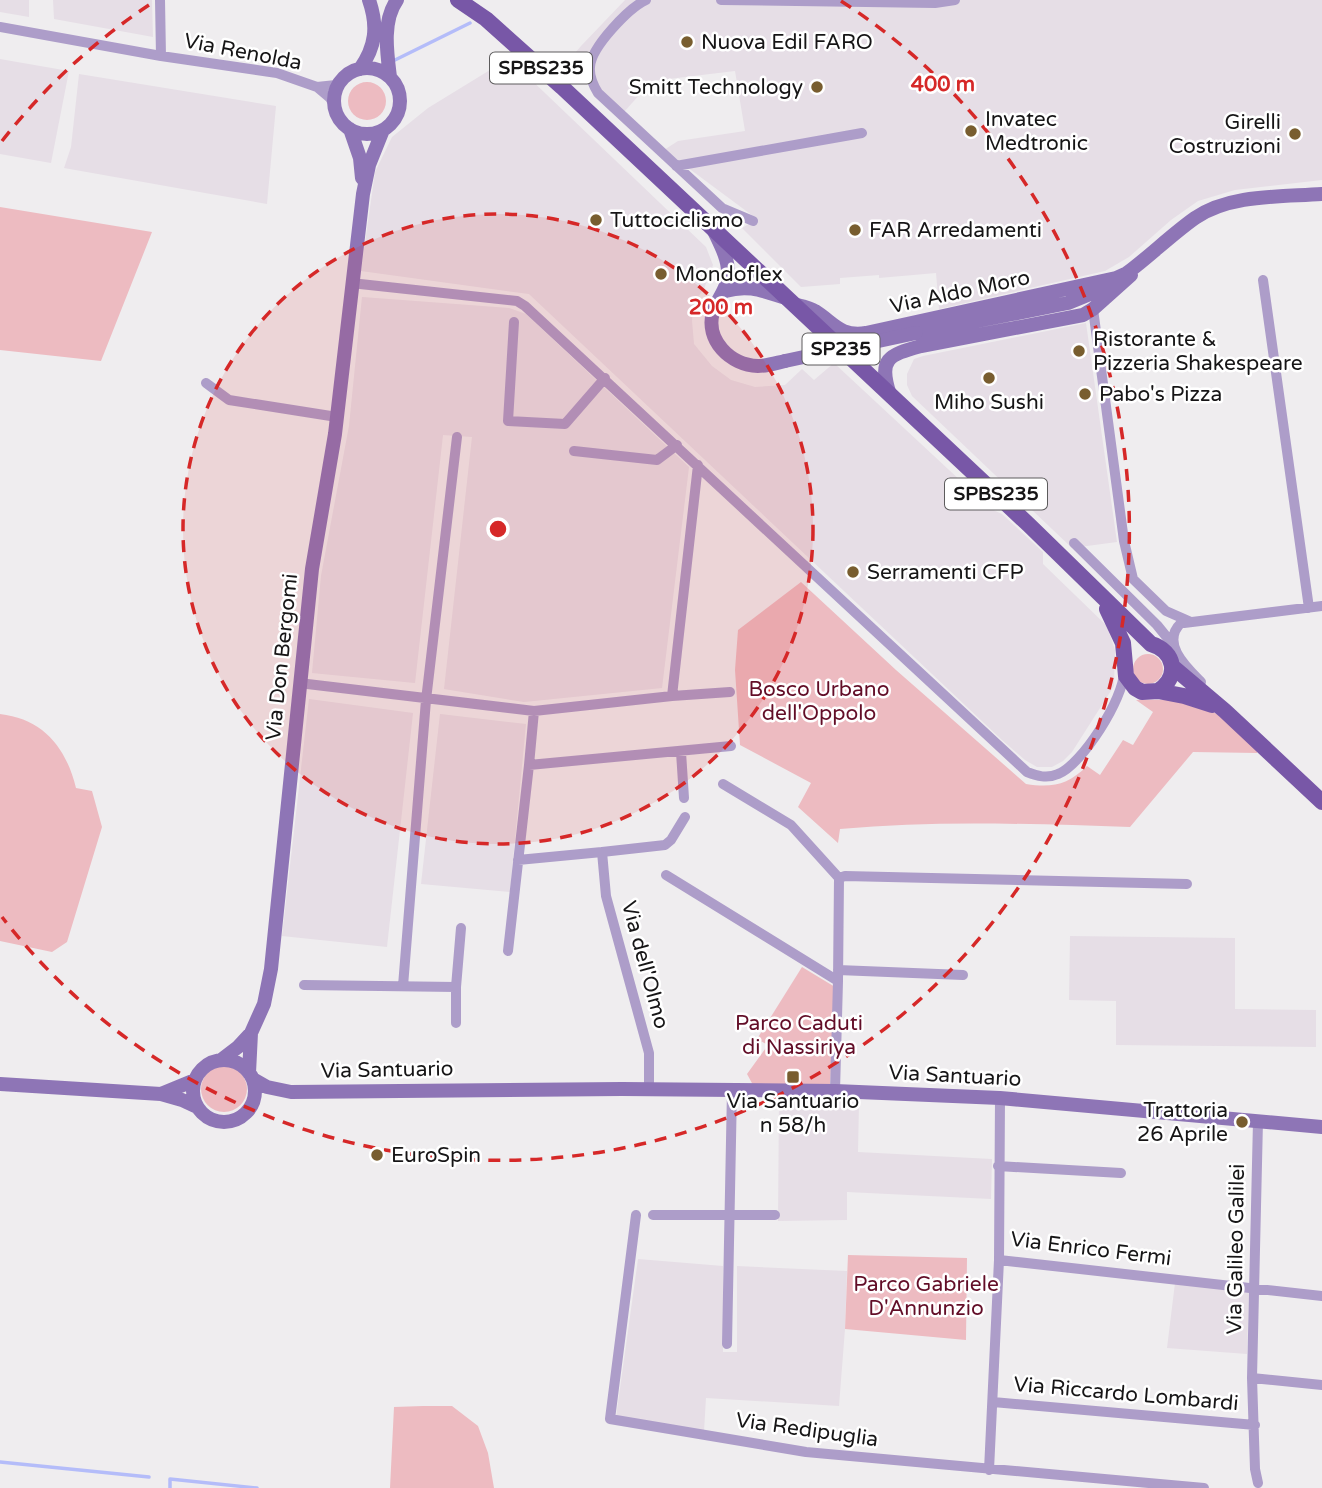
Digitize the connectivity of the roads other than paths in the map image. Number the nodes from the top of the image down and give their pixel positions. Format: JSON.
{"nodes":[{"id":1,"x":160,"y":0,"type":"edge"},
{"id":2,"x":369,"y":0,"type":"edge"},
{"id":3,"x":397,"y":0,"type":"edge"},
{"id":4,"x":458,"y":0,"type":"edge"},
{"id":5,"x":471,"y":0,"type":"edge"},
{"id":6,"x":646,"y":0,"type":"edge"},
{"id":7,"x":722,"y":0,"type":"edge"},
{"id":8,"x":955,"y":0,"type":"edge"},
{"id":9,"x":486,"y":19,"type":"junction"},
{"id":10,"x":0,"y":27,"type":"edge"},
{"id":11,"x":161,"y":56,"type":"junction"},
{"id":12,"x":360,"y":69,"type":"junction"},
{"id":13,"x":390,"y":77,"type":"junction"},
{"id":14,"x":341,"y":81,"type":"junction"},
{"id":15,"x":317,"y":87,"type":"junction"},
{"id":16,"x":335,"y":106,"type":"junction"},
{"id":17,"x":350,"y":129,"type":"junction"},
{"id":18,"x":383,"y":130,"type":"junction"},
{"id":19,"x":862,"y":133,"type":"dead end"},
{"id":20,"x":676,"y":166,"type":"junction"},
{"id":21,"x":363,"y":194,"type":"junction"},
{"id":22,"x":1322,"y":194,"type":"edge"},
{"id":23,"x":722,"y":208,"type":"junction"},
{"id":24,"x":753,"y":221,"type":"dead end"},
{"id":25,"x":710,"y":227,"type":"junction"},
{"id":26,"x":1138,"y":267,"type":"junction"},
{"id":27,"x":1263,"y":280,"type":"dead end"},
{"id":28,"x":351,"y":283,"type":"junction"},
{"id":29,"x":1068,"y":290,"type":"junction"},
{"id":30,"x":725,"y":291,"type":"junction"},
{"id":31,"x":1090,"y":296,"type":"junction"},
{"id":32,"x":789,"y":301,"type":"junction"},
{"id":33,"x":996,"y":316,"type":"junction"},
{"id":34,"x":514,"y":322,"type":"dead end"},
{"id":35,"x":605,"y":378,"type":"junction"},
{"id":36,"x":206,"y":383,"type":"dead end"},
{"id":37,"x":890,"y":395,"type":"junction"},
{"id":38,"x":337,"y":417,"type":"junction"},
{"id":39,"x":457,"y":437,"type":"dead end"},
{"id":40,"x":677,"y":445,"type":"junction"},
{"id":41,"x":574,"y":451,"type":"dead end"},
{"id":42,"x":698,"y":465,"type":"junction"},
{"id":43,"x":1074,"y":543,"type":"dead end"},
{"id":44,"x":1099,"y":595,"type":"junction"},
{"id":45,"x":1322,"y":607,"type":"edge"},
{"id":46,"x":1309,"y":608,"type":"junction"},
{"id":47,"x":1186,"y":623,"type":"junction"},
{"id":48,"x":1151,"y":644,"type":"junction"},
{"id":49,"x":1174,"y":646,"type":"junction"},
{"id":50,"x":1125,"y":666,"type":"junction"},
{"id":51,"x":1173,"y":667,"type":"junction"},
{"id":52,"x":299,"y":683,"type":"junction"},
{"id":53,"x":730,"y":692,"type":"dead end"},
{"id":54,"x":1154,"y":692,"type":"junction"},
{"id":55,"x":671,"y":696,"type":"junction"},
{"id":56,"x":426,"y":700,"type":"junction"},
{"id":57,"x":1114,"y":707,"type":"junction"},
{"id":58,"x":534,"y":711,"type":"junction"},
{"id":59,"x":1231,"y":716,"type":"junction"},
{"id":60,"x":731,"y":746,"type":"dead end"},
{"id":61,"x":681,"y":752,"type":"junction"},
{"id":62,"x":529,"y":765,"type":"junction"},
{"id":63,"x":723,"y":784,"type":"dead end"},
{"id":64,"x":684,"y":798,"type":"dead end"},
{"id":65,"x":1322,"y":802,"type":"edge"},
{"id":66,"x":685,"y":817,"type":"dead end"},
{"id":67,"x":602,"y":852,"type":"junction"},
{"id":68,"x":518,"y":860,"type":"junction"},
{"id":69,"x":666,"y":875,"type":"dead end"},
{"id":70,"x":839,"y":878,"type":"junction"},
{"id":71,"x":1187,"y":884,"type":"dead end"},
{"id":72,"x":461,"y":928,"type":"dead end"},
{"id":73,"x":508,"y":951,"type":"dead end"},
{"id":74,"x":963,"y":975,"type":"dead end"},
{"id":75,"x":838,"y":976,"type":"junction"},
{"id":76,"x":304,"y":985,"type":"dead end"},
{"id":77,"x":403,"y":986,"type":"junction"},
{"id":78,"x":456,"y":987,"type":"junction"},
{"id":79,"x":456,"y":1023,"type":"dead end"},
{"id":80,"x":251,"y":1033,"type":"junction"},
{"id":81,"x":221,"y":1060,"type":"junction"},
{"id":82,"x":251,"y":1076,"type":"junction"},
{"id":83,"x":195,"y":1080,"type":"junction"},
{"id":84,"x":0,"y":1084,"type":"edge"},
{"id":85,"x":649,"y":1089,"type":"junction"},
{"id":86,"x":732,"y":1090,"type":"junction"},
{"id":87,"x":835,"y":1091,"type":"junction"},
{"id":88,"x":291,"y":1092,"type":"junction"},
{"id":89,"x":161,"y":1094,"type":"junction"},
{"id":90,"x":1000,"y":1098,"type":"junction"},
{"id":91,"x":197,"y":1107,"type":"junction"},
{"id":92,"x":250,"y":1109,"type":"junction"},
{"id":93,"x":1258,"y":1121,"type":"junction"},
{"id":94,"x":1322,"y":1127,"type":"edge"},
{"id":95,"x":998,"y":1166,"type":"junction"},
{"id":96,"x":1121,"y":1173,"type":"dead end"},
{"id":97,"x":730,"y":1214,"type":"junction"},
{"id":98,"x":636,"y":1215,"type":"dead end"},
{"id":99,"x":653,"y":1215,"type":"dead end"},
{"id":100,"x":775,"y":1215,"type":"dead end"},
{"id":101,"x":999,"y":1260,"type":"junction"},
{"id":102,"x":1254,"y":1287,"type":"junction"},
{"id":103,"x":1322,"y":1296,"type":"edge"},
{"id":104,"x":727,"y":1344,"type":"dead end"},
{"id":105,"x":1252,"y":1378,"type":"junction"},
{"id":106,"x":1322,"y":1385,"type":"edge"},
{"id":107,"x":993,"y":1402,"type":"junction"},
{"id":108,"x":1255,"y":1425,"type":"junction"},
{"id":109,"x":989,"y":1470,"type":"junction"},
{"id":110,"x":1258,"y":1486,"type":"edge"},
{"id":111,"x":1204,"y":1488,"type":"edge"}],
"edges":[{"from":1,"to":11,"type":"street","name":"Via Renolda"},
{"from":2,"to":12,"type":"street"},
{"from":3,"to":13,"type":"street"},
{"from":4,"to":9,"type":"main road"},
{"from":5,"to":9,"type":"main road"},
{"from":6,"to":20,"type":"street"},
{"from":7,"to":8,"type":"street"},
{"from":9,"to":25,"type":"main road","number":"SPBS235"},
{"from":10,"to":11,"type":"street","name":"Via Renolda"},
{"from":11,"to":15,"type":"street","name":"Via Renolda"},
{"from":12,"to":13,"type":"street"},
{"from":12,"to":14,"type":"street"},
{"from":13,"to":18,"type":"street","name":"Via Don Bergomi"},
{"from":14,"to":15,"type":"street","name":"Via Renolda"},
{"from":14,"to":16,"type":"street"},
{"from":15,"to":16,"type":"street","name":"Via Renolda"},
{"from":16,"to":17,"type":"street","name":"Via Don Bergomi"},
{"from":17,"to":18,"type":"street"},
{"from":17,"to":21,"type":"street","name":"Via Don Bergomi"},
{"from":18,"to":21,"type":"street","name":"Via Don Bergomi"},
{"from":19,"to":20,"type":"street"},
{"from":20,"to":23,"type":"street"},
{"from":21,"to":28,"type":"street","name":"Via Don Bergomi"},
{"from":22,"to":26,"type":"street","name":"Via Aldo Moro"},
{"from":23,"to":24,"type":"street"},
{"from":23,"to":25,"type":"street"},
{"from":25,"to":30,"type":"street"},
{"from":25,"to":32,"type":"main road","number":"SPBS235"},
{"from":26,"to":31,"type":"street","name":"Via Aldo Moro"},
{"from":26,"to":31,"type":"street","name":"Via Aldo Moro"},
{"from":27,"to":46,"type":"street"},
{"from":28,"to":35,"type":"street"},
{"from":28,"to":38,"type":"street","name":"Via Don Bergomi"},
{"from":29,"to":31,"type":"street","name":"Via Aldo Moro"},
{"from":29,"to":32,"type":"street","name":"Via Aldo Moro"},
{"from":29,"to":33,"type":"street"},
{"from":30,"to":32,"type":"street","name":"Via Aldo Moro"},
{"from":30,"to":33,"type":"street","bridge":true},
{"from":31,"to":33,"type":"street"},
{"from":31,"to":37,"type":"street","name":"Via Aldo Moro"},
{"from":31,"to":47,"type":"street"},
{"from":32,"to":37,"type":"main road","number":"SP235"},
{"from":34,"to":35,"type":"street"},
{"from":35,"to":40,"type":"street"},
{"from":36,"to":38,"type":"street"},
{"from":37,"to":44,"type":"main road","number":"SPBS235"},
{"from":38,"to":52,"type":"street","name":"Via Don Bergomi"},
{"from":39,"to":56,"type":"street"},
{"from":40,"to":41,"type":"street"},
{"from":40,"to":42,"type":"street"},
{"from":42,"to":55,"type":"street"},
{"from":42,"to":57,"type":"street"},
{"from":43,"to":49,"type":"street"},
{"from":44,"to":48,"type":"main road","number":"SPBS235"},
{"from":44,"to":50,"type":"main road","number":"SPBS235"},
{"from":45,"to":46,"type":"street"},
{"from":46,"to":47,"type":"street"},
{"from":47,"to":49,"type":"street"},
{"from":48,"to":50,"type":"main road"},
{"from":48,"to":51,"type":"main road"},
{"from":49,"to":59,"type":"street"},
{"from":50,"to":54,"type":"main road"},
{"from":50,"to":57,"type":"street"},
{"from":51,"to":54,"type":"main road"},
{"from":51,"to":59,"type":"main road"},
{"from":52,"to":56,"type":"street"},
{"from":52,"to":80,"type":"street","name":"Via Don Bergomi"},
{"from":53,"to":55,"type":"street"},
{"from":54,"to":57,"type":"street"},
{"from":54,"to":59,"type":"main road"},
{"from":55,"to":58,"type":"street"},
{"from":56,"to":58,"type":"street"},
{"from":56,"to":77,"type":"street"},
{"from":58,"to":62,"type":"street"},
{"from":59,"to":65,"type":"main road"},
{"from":60,"to":61,"type":"street"},
{"from":61,"to":62,"type":"street"},
{"from":61,"to":64,"type":"street"},
{"from":62,"to":68,"type":"street"},
{"from":63,"to":70,"type":"street"},
{"from":66,"to":67,"type":"street"},
{"from":67,"to":68,"type":"street"},
{"from":67,"to":85,"type":"street","name":"Via dell'Olmo"},
{"from":68,"to":73,"type":"street"},
{"from":69,"to":75,"type":"street"},
{"from":70,"to":71,"type":"street"},
{"from":70,"to":75,"type":"street"},
{"from":72,"to":78,"type":"street"},
{"from":74,"to":75,"type":"street"},
{"from":75,"to":87,"type":"street"},
{"from":76,"to":77,"type":"street"},
{"from":77,"to":78,"type":"street"},
{"from":78,"to":79,"type":"street"},
{"from":80,"to":81,"type":"street","name":"Via Don Bergomi"},
{"from":80,"to":82,"type":"street","name":"Via Don Bergomi"},
{"from":81,"to":82,"type":"street"},
{"from":81,"to":83,"type":"street"},
{"from":82,"to":88,"type":"street","name":"Via Santuario"},
{"from":82,"to":92,"type":"street"},
{"from":83,"to":89,"type":"street"},
{"from":83,"to":91,"type":"street"},
{"from":84,"to":89,"type":"street"},
{"from":85,"to":86,"type":"street","name":"Via Santuario"},
{"from":85,"to":88,"type":"street","name":"Via Santuario"},
{"from":86,"to":87,"type":"street","name":"Via Santuario"},
{"from":86,"to":97,"type":"street"},
{"from":87,"to":90,"type":"street","name":"Via Santuario"},
{"from":88,"to":92,"type":"street","name":"Via Santuario"},
{"from":89,"to":91,"type":"street"},
{"from":90,"to":93,"type":"street","name":"Via Santuario"},
{"from":90,"to":95,"type":"street","name":"Via Enrico Fermi"},
{"from":91,"to":92,"type":"street"},
{"from":93,"to":94,"type":"street","name":"Via Santuario"},
{"from":93,"to":102,"type":"street","name":"Via Galileo Galilei"},
{"from":95,"to":96,"type":"street"},
{"from":95,"to":101,"type":"street","name":"Via Enrico Fermi"},
{"from":97,"to":99,"type":"street"},
{"from":97,"to":100,"type":"street"},
{"from":97,"to":104,"type":"street"},
{"from":98,"to":109,"type":"street","name":"Via Redipuglia"},
{"from":101,"to":102,"type":"street","name":"Via Enrico Fermi"},
{"from":101,"to":107,"type":"street"},
{"from":102,"to":103,"type":"street","name":"Via Enrico Fermi"},
{"from":102,"to":105,"type":"street","name":"Via Galileo Galilei"},
{"from":105,"to":106,"type":"street"},
{"from":105,"to":108,"type":"street","name":"Via Galileo Galilei"},
{"from":107,"to":108,"type":"street","name":"Via Riccardo Lombardi"},
{"from":107,"to":109,"type":"street"},
{"from":108,"to":110,"type":"street","name":"Via Galileo Galilei"},
{"from":109,"to":111,"type":"street","name":"Via Redipuglia"}]}
